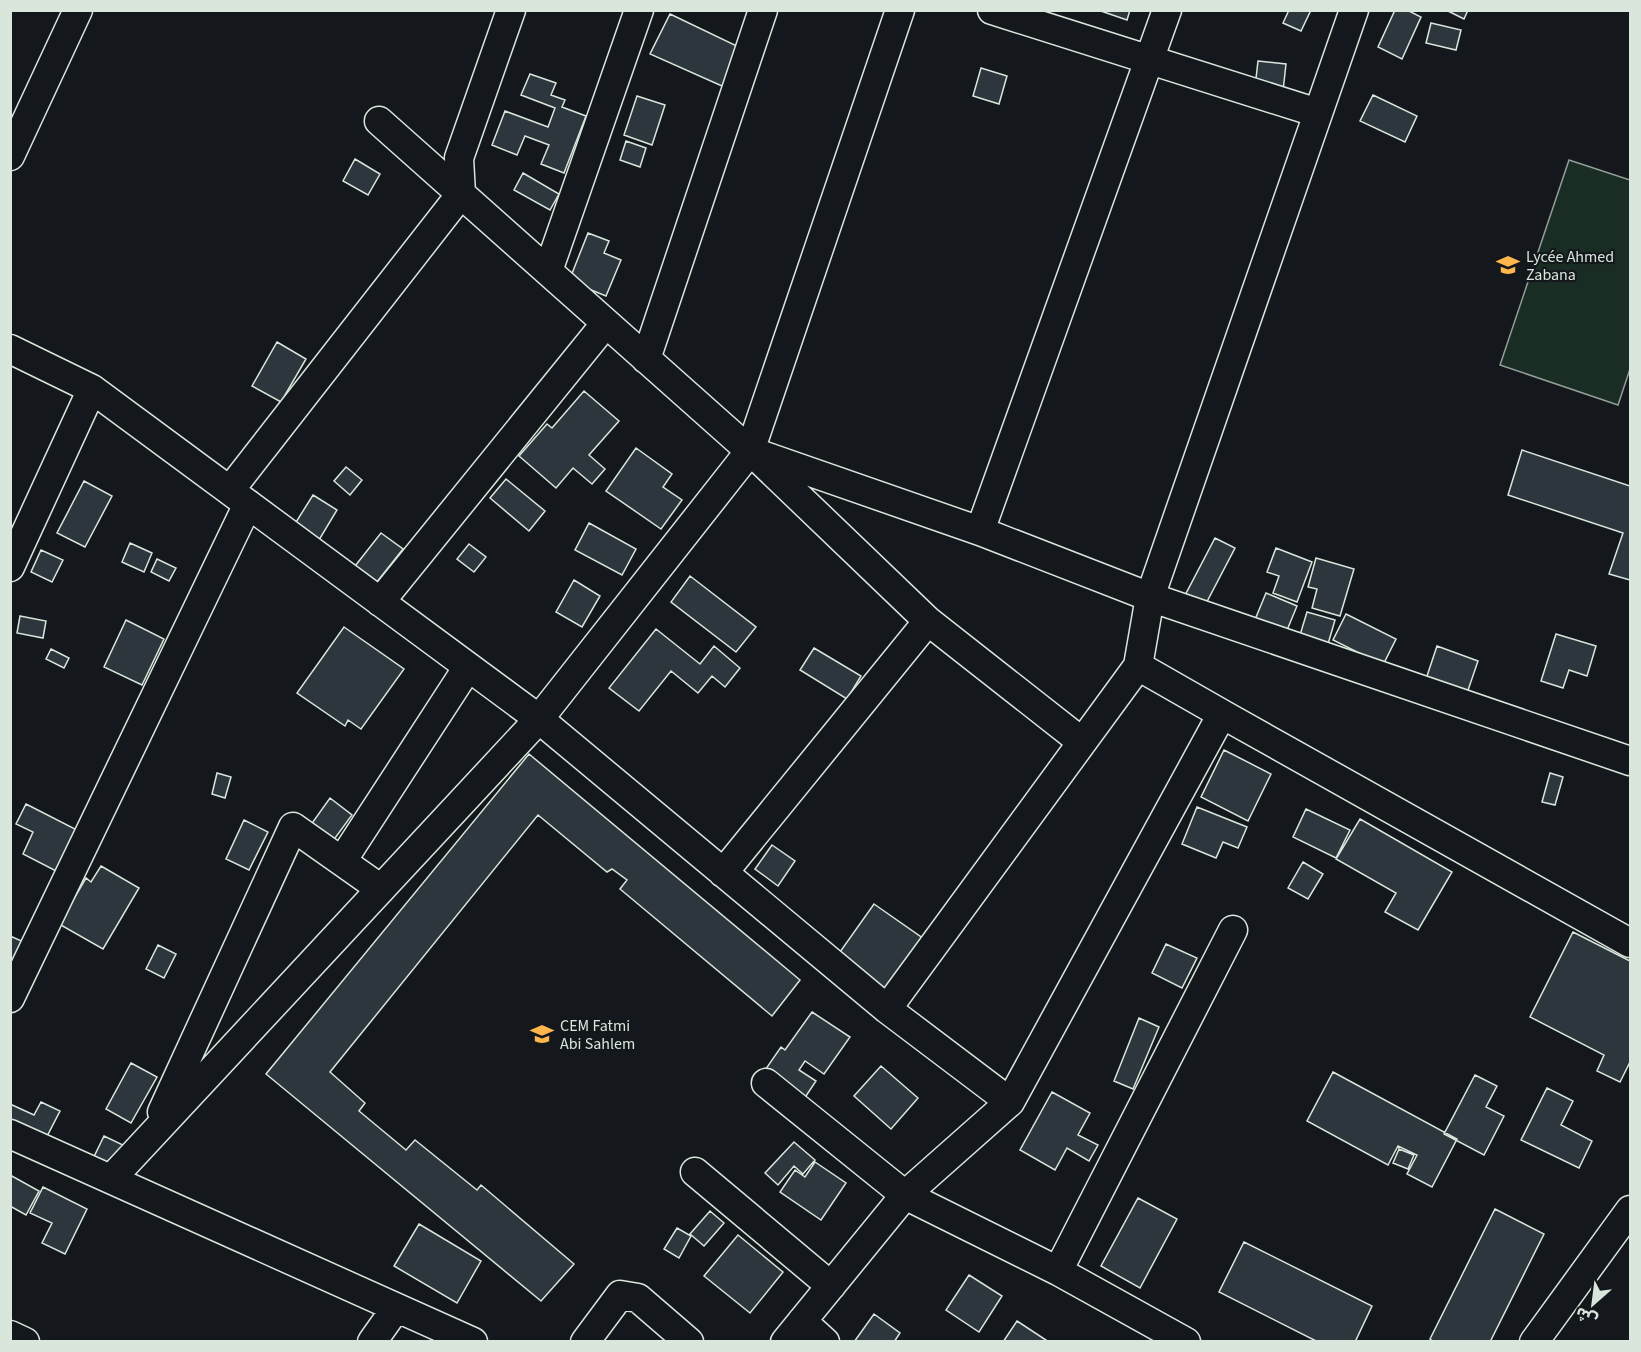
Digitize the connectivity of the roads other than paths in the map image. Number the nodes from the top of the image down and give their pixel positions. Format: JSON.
{"nodes":[{"id":1,"x":78,"y":10,"type":"edge"},
{"id":2,"x":512,"y":10,"type":"edge"},
{"id":3,"x":639,"y":10,"type":"edge"},
{"id":4,"x":763,"y":10,"type":"edge"},
{"id":5,"x":900,"y":10,"type":"edge"},
{"id":6,"x":992,"y":10,"type":"edge"},
{"id":7,"x":1167,"y":10,"type":"edge"},
{"id":8,"x":1354,"y":10,"type":"edge"},
{"id":9,"x":1149,"y":60,"type":"junction"},
{"id":10,"x":1318,"y":112,"type":"junction"},
{"id":11,"x":379,"y":122,"type":"dead end"},
{"id":12,"x":10,"y":156,"type":"edge"},
{"id":13,"x":461,"y":194,"type":"junction"},
{"id":14,"x":548,"y":271,"type":"junction"},
{"id":15,"x":606,"y":323,"type":"junction"},
{"id":16,"x":10,"y":349,"type":"edge"},
{"id":17,"x":646,"y":359,"type":"junction"},
{"id":18,"x":92,"y":389,"type":"junction"},
{"id":19,"x":750,"y":451,"type":"junction"},
{"id":20,"x":239,"y":497,"type":"junction"},
{"id":21,"x":980,"y":531,"type":"junction"},
{"id":22,"x":10,"y":567,"type":"edge"},
{"id":23,"x":1150,"y":597,"type":"junction"},
{"id":24,"x":380,"y":602,"type":"junction"},
{"id":25,"x":928,"y":621,"type":"junction"},
{"id":26,"x":1138,"y":666,"type":"junction"},
{"id":27,"x":468,"y":667,"type":"junction"},
{"id":28,"x":1222,"y":714,"type":"junction"},
{"id":29,"x":539,"y":720,"type":"junction"},
{"id":30,"x":1082,"y":742,"type":"junction"},
{"id":31,"x":1630,"y":761,"type":"edge"},
{"id":32,"x":342,"y":861,"type":"junction"},
{"id":33,"x":723,"y":873,"type":"junction"},
{"id":34,"x":381,"y":889,"type":"junction"},
{"id":35,"x":1233,"y":930,"type":"dead end"},
{"id":36,"x":1630,"y":943,"type":"edge"},
{"id":37,"x":10,"y":998,"type":"edge"},
{"id":38,"x":887,"y":1009,"type":"junction"},
{"id":39,"x":766,"y":1083,"type":"dead end"},
{"id":40,"x":1010,"y":1102,"type":"junction"},
{"id":41,"x":10,"y":1134,"type":"edge"},
{"id":42,"x":153,"y":1134,"type":"junction"},
{"id":43,"x":694,"y":1172,"type":"dead end"},
{"id":44,"x":111,"y":1179,"type":"junction"},
{"id":45,"x":905,"y":1195,"type":"junction"},
{"id":46,"x":1630,"y":1210,"type":"edge"},
{"id":47,"x":1058,"y":1271,"type":"junction"},
{"id":48,"x":831,"y":1286,"type":"junction"},
{"id":49,"x":396,"y":1308,"type":"junction"},
{"id":50,"x":793,"y":1331,"type":"edge"},
{"id":51,"x":10,"y":1335,"type":"edge"},
{"id":52,"x":25,"y":1341,"type":"edge"},
{"id":53,"x":372,"y":1341,"type":"edge"},
{"id":54,"x":473,"y":1341,"type":"edge"},
{"id":55,"x":585,"y":1341,"type":"edge"},
{"id":56,"x":689,"y":1341,"type":"edge"},
{"id":57,"x":825,"y":1341,"type":"edge"},
{"id":58,"x":1186,"y":1341,"type":"edge"},
{"id":59,"x":1534,"y":1341,"type":"edge"}],
"edges":[{"from":1,"to":12,"type":"street"},
{"from":2,"to":13,"type":"street"},
{"from":3,"to":14,"type":"street"},
{"from":4,"to":17,"type":"street"},
{"from":5,"to":19,"type":"street"},
{"from":6,"to":9,"type":"street"},
{"from":7,"to":9,"type":"street"},
{"from":8,"to":10,"type":"street"},
{"from":9,"to":10,"type":"street"},
{"from":9,"to":21,"type":"street"},
{"from":10,"to":23,"type":"street"},
{"from":11,"to":13,"type":"street"},
{"from":13,"to":14,"type":"street"},
{"from":13,"to":20,"type":"street"},
{"from":14,"to":15,"type":"street"},
{"from":15,"to":17,"type":"street"},
{"from":15,"to":24,"type":"street"},
{"from":16,"to":18,"type":"street"},
{"from":17,"to":19,"type":"street"},
{"from":18,"to":20,"type":"street"},
{"from":18,"to":22,"type":"street"},
{"from":19,"to":21,"type":"street"},
{"from":19,"to":25,"type":"street"},
{"from":19,"to":29,"type":"street"},
{"from":20,"to":24,"type":"street"},
{"from":20,"to":37,"type":"street"},
{"from":21,"to":23,"type":"street"},
{"from":23,"to":26,"type":"street"},
{"from":23,"to":31,"type":"street"},
{"from":24,"to":27,"type":"street"},
{"from":25,"to":30,"type":"street"},
{"from":25,"to":33,"type":"street"},
{"from":26,"to":28,"type":"street"},
{"from":26,"to":30,"type":"street"},
{"from":27,"to":29,"type":"street"},
{"from":27,"to":32,"type":"street"},
{"from":28,"to":36,"type":"street"},
{"from":28,"to":40,"type":"street"},
{"from":29,"to":33,"type":"street"},
{"from":29,"to":34,"type":"street"},
{"from":30,"to":38,"type":"street"},
{"from":32,"to":34,"type":"street"},
{"from":32,"to":42,"type":"street"},
{"from":33,"to":38,"type":"street"},
{"from":34,"to":42,"type":"street"},
{"from":35,"to":47,"type":"street"},
{"from":38,"to":40,"type":"street"},
{"from":39,"to":45,"type":"street"},
{"from":40,"to":45,"type":"street"},
{"from":41,"to":44,"type":"street"},
{"from":42,"to":44,"type":"street"},
{"from":43,"to":48,"type":"street"},
{"from":44,"to":49,"type":"street"},
{"from":45,"to":47,"type":"street"},
{"from":45,"to":48,"type":"street"},
{"from":46,"to":59,"type":"street"},
{"from":47,"to":58,"type":"street"},
{"from":48,"to":50,"type":"street"},
{"from":49,"to":53,"type":"street"},
{"from":49,"to":54,"type":"street"},
{"from":50,"to":57,"type":"street"},
{"from":51,"to":52,"type":"street"},
{"from":55,"to":56,"type":"street"}]}
